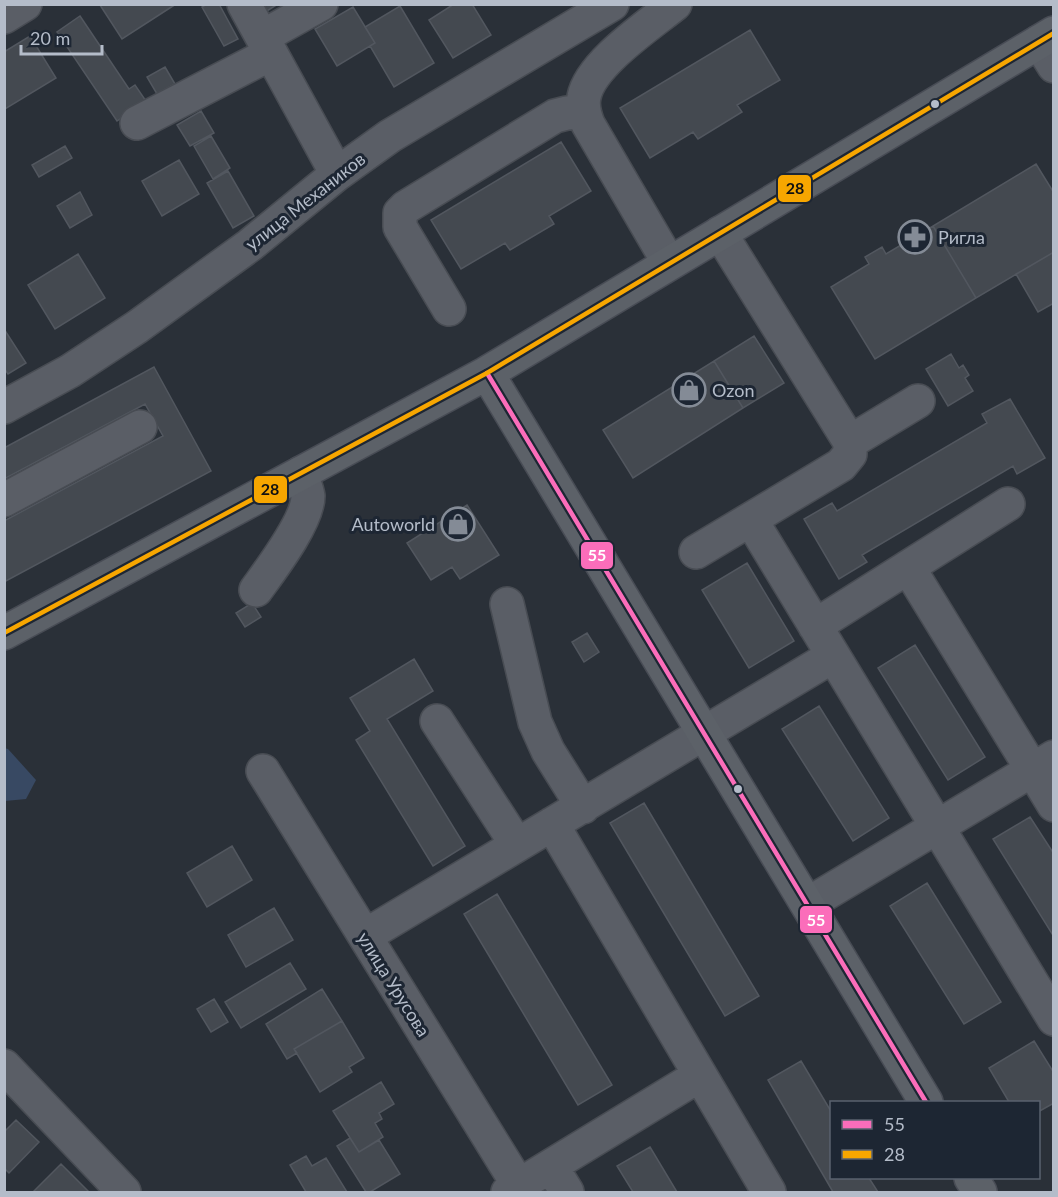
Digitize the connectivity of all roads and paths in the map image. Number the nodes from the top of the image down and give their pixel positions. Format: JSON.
{"nodes":[{"id":1,"x":25,"y":4,"type":"edge"},
{"id":2,"x":244,"y":4,"type":"edge"},
{"id":3,"x":321,"y":4,"type":"edge"},
{"id":4,"x":612,"y":4,"type":"edge"},
{"id":5,"x":652,"y":11,"type":"edge"},
{"id":6,"x":4,"y":17,"type":"edge"},
{"id":7,"x":266,"y":46,"type":"junction"},
{"id":8,"x":1049,"y":47,"type":"edge"},
{"id":9,"x":584,"y":112,"type":"junction"},
{"id":10,"x":137,"y":123,"type":"dead end"},
{"id":11,"x":337,"y":174,"type":"junction"},
{"id":12,"x":720,"y":233,"type":"junction"},
{"id":13,"x":669,"y":263,"type":"junction"},
{"id":14,"x":449,"y":309,"type":"dead end"},
{"id":15,"x":487,"y":373,"type":"junction"},
{"id":16,"x":918,"y":401,"type":"dead end"},
{"id":17,"x":4,"y":407,"type":"edge"},
{"id":18,"x":140,"y":427,"type":"dead end"},
{"id":19,"x":850,"y":442,"type":"junction"},
{"id":20,"x":301,"y":473,"type":"junction"},
{"id":21,"x":4,"y":500,"type":"edge"},
{"id":22,"x":1008,"y":504,"type":"dead end"},
{"id":23,"x":751,"y":520,"type":"junction"},
{"id":24,"x":696,"y":552,"type":"dead end"},
{"id":25,"x":908,"y":567,"type":"junction"},
{"id":26,"x":256,"y":590,"type":"dead end"},
{"id":27,"x":507,"y":604,"type":"dead end"},
{"id":28,"x":815,"y":626,"type":"junction"},
{"id":29,"x":4,"y":633,"type":"edge"},
{"id":30,"x":833,"y":656,"type":"junction"},
{"id":31,"x":437,"y":721,"type":"dead end"},
{"id":32,"x":704,"y":732,"type":"junction"},
{"id":33,"x":1043,"y":764,"type":"edge"},
{"id":34,"x":263,"y":771,"type":"dead end"},
{"id":35,"x":1053,"y":805,"type":"edge"},
{"id":36,"x":583,"y":807,"type":"junction"},
{"id":37,"x":552,"y":824,"type":"junction"},
{"id":38,"x":937,"y":827,"type":"junction"},
{"id":39,"x":518,"y":845,"type":"junction"},
{"id":40,"x":808,"y":904,"type":"junction"},
{"id":41,"x":365,"y":936,"type":"junction"},
{"id":42,"x":1052,"y":1014,"type":"edge"},
{"id":43,"x":4,"y":1066,"type":"edge"},
{"id":44,"x":700,"y":1075,"type":"junction"},
{"id":45,"x":925,"y":1101,"type":"edge"},
{"id":46,"x":559,"y":1179,"type":"edge"},
{"id":47,"x":971,"y":1179,"type":"edge"},
{"id":48,"x":513,"y":1189,"type":"edge"},
{"id":49,"x":124,"y":1192,"type":"edge"},
{"id":50,"x":769,"y":1192,"type":"edge"},
{"id":51,"x":980,"y":1192,"type":"edge"}],
"edges":[{"from":1,"to":6,"type":"street"},
{"from":2,"to":7,"type":"street"},
{"from":3,"to":7,"type":"street"},
{"from":4,"to":11,"type":"street","name":"улица Механиков"},
{"from":5,"to":9,"type":"street"},
{"from":7,"to":10,"type":"street"},
{"from":7,"to":11,"type":"street"},
{"from":8,"to":12,"type":"main road"},
{"from":9,"to":13,"type":"street"},
{"from":9,"to":14,"type":"street"},
{"from":11,"to":17,"type":"street","name":"улица Механиков"},
{"from":12,"to":13,"type":"main road"},
{"from":12,"to":19,"type":"street"},
{"from":13,"to":15,"type":"main road"},
{"from":15,"to":20,"type":"main road"},
{"from":15,"to":32,"type":"main road"},
{"from":16,"to":19,"type":"street"},
{"from":18,"to":21,"type":"street"},
{"from":19,"to":23,"type":"street"},
{"from":20,"to":26,"type":"street"},
{"from":20,"to":29,"type":"main road"},
{"from":22,"to":25,"type":"street"},
{"from":23,"to":24,"type":"street"},
{"from":23,"to":28,"type":"street"},
{"from":25,"to":28,"type":"street"},
{"from":25,"to":33,"type":"street"},
{"from":27,"to":36,"type":"street"},
{"from":28,"to":30,"type":"street"},
{"from":30,"to":32,"type":"street"},
{"from":30,"to":38,"type":"street"},
{"from":31,"to":39,"type":"street"},
{"from":32,"to":36,"type":"street"},
{"from":32,"to":40,"type":"main road"},
{"from":33,"to":35,"type":"street"},
{"from":33,"to":38,"type":"street"},
{"from":34,"to":41,"type":"street","name":"улица Урусова"},
{"from":36,"to":37,"type":"street"},
{"from":37,"to":39,"type":"street"},
{"from":37,"to":44,"type":"street"},
{"from":38,"to":40,"type":"street"},
{"from":38,"to":42,"type":"street"},
{"from":39,"to":41,"type":"street"},
{"from":40,"to":45,"type":"main road"},
{"from":41,"to":48,"type":"street","name":"улица Урусова"},
{"from":43,"to":49,"type":"street"},
{"from":44,"to":46,"type":"street"},
{"from":44,"to":50,"type":"street"},
{"from":46,"to":48,"type":"street"},
{"from":47,"to":51,"type":"main road"}]}
